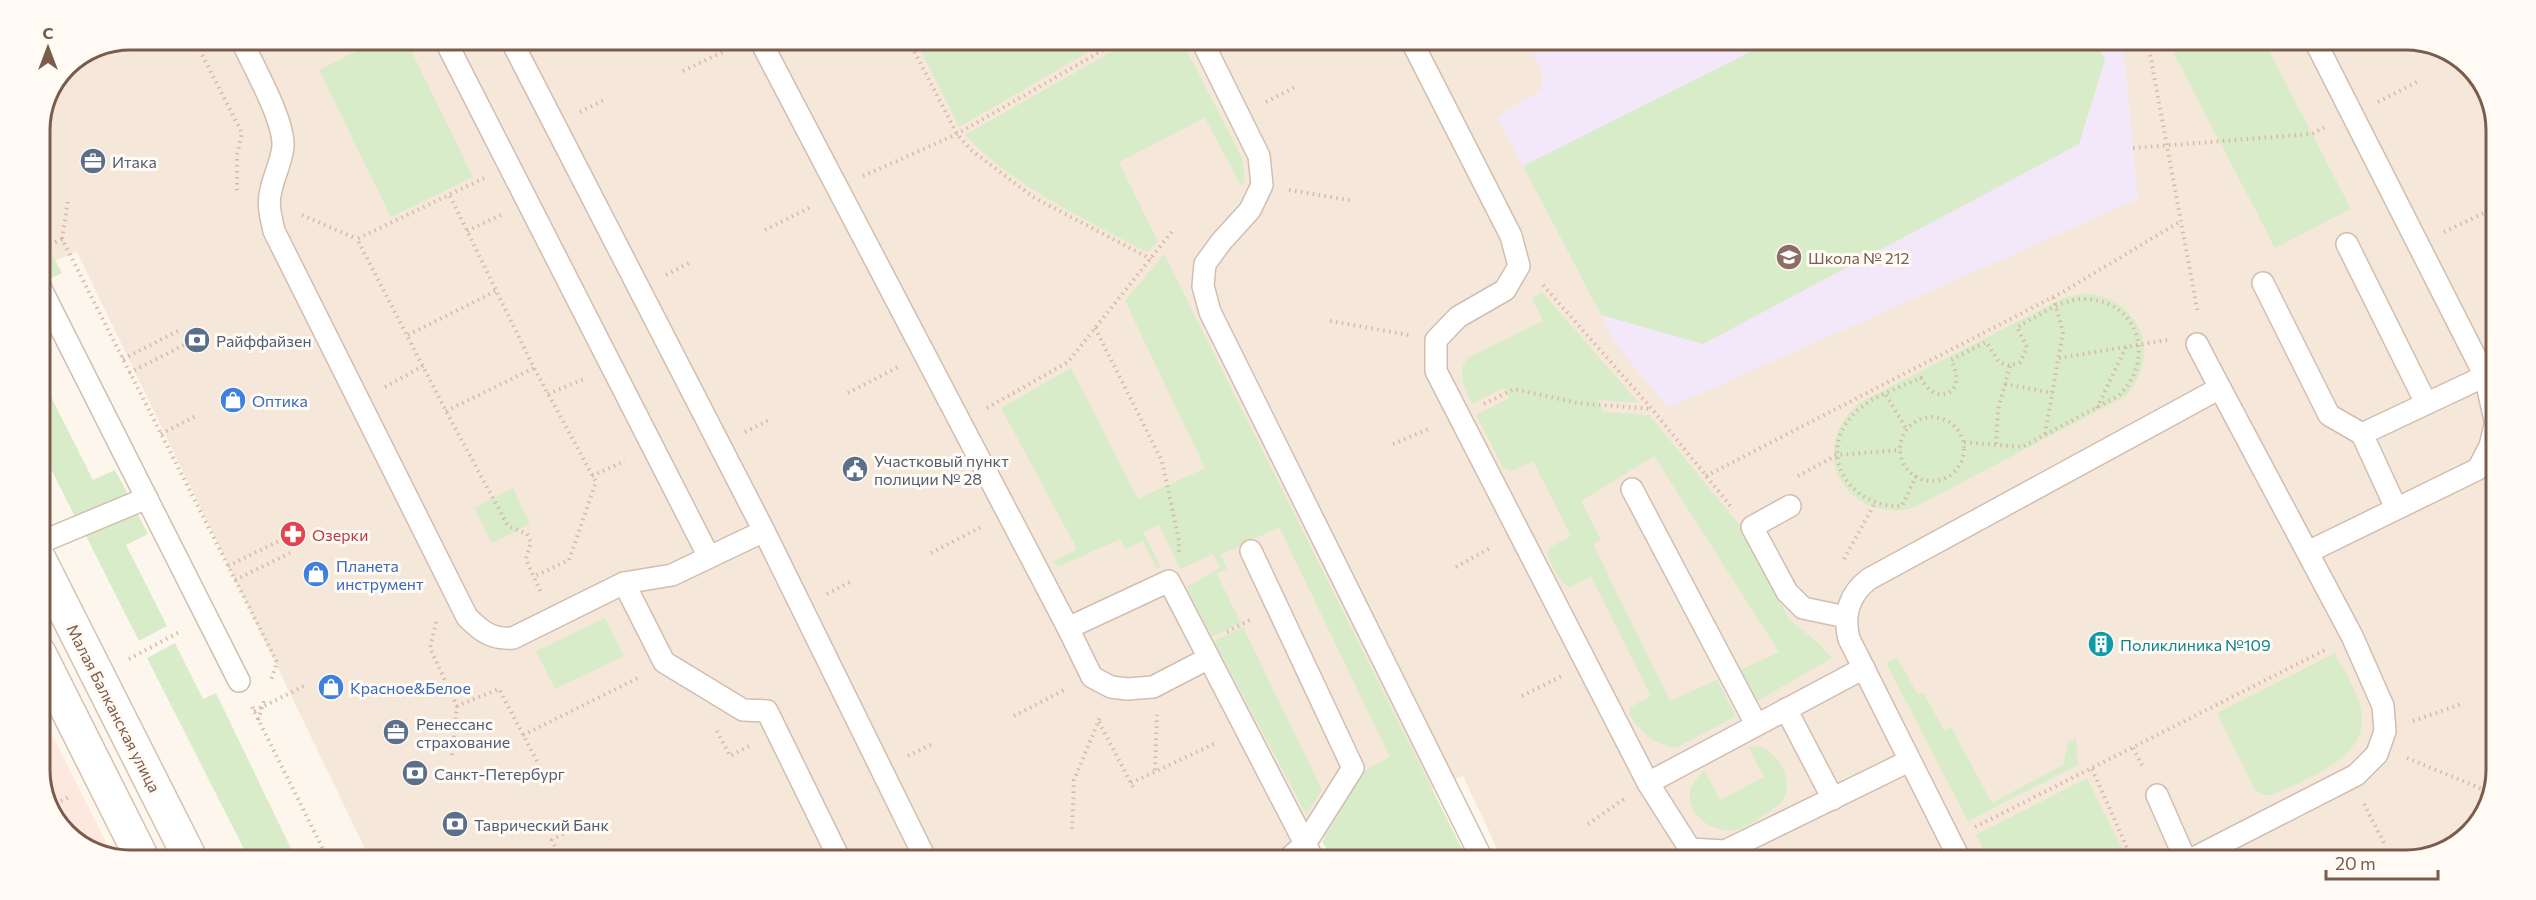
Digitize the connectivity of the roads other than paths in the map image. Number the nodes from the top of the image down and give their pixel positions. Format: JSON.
{"nodes":[{"id":1,"x":246,"y":50,"type":"edge"},
{"id":2,"x":450,"y":50,"type":"edge"},
{"id":3,"x":515,"y":50,"type":"edge"},
{"id":4,"x":765,"y":50,"type":"edge"},
{"id":5,"x":1206,"y":50,"type":"edge"},
{"id":6,"x":1416,"y":50,"type":"edge"},
{"id":7,"x":2319,"y":50,"type":"edge"},
{"id":8,"x":2347,"y":244,"type":"dead end"},
{"id":9,"x":2263,"y":283,"type":"dead end"},
{"id":10,"x":50,"y":307,"type":"edge"},
{"id":11,"x":2197,"y":344,"type":"road end"},
{"id":12,"x":2485,"y":376,"type":"junction"},
{"id":13,"x":2486,"y":380,"type":"edge"},
{"id":14,"x":2220,"y":388,"type":"junction"},
{"id":15,"x":2426,"y":403,"type":"junction"},
{"id":16,"x":2362,"y":434,"type":"junction"},
{"id":17,"x":2486,"y":454,"type":"edge"},
{"id":18,"x":1632,"y":489,"type":"dead end"},
{"id":19,"x":147,"y":498,"type":"junction"},
{"id":20,"x":1790,"y":506,"type":"dead end"},
{"id":21,"x":2396,"y":508,"type":"junction"},
{"id":22,"x":764,"y":531,"type":"junction"},
{"id":23,"x":50,"y":538,"type":"edge"},
{"id":24,"x":1251,"y":551,"type":"dead end"},
{"id":25,"x":2308,"y":552,"type":"junction"},
{"id":26,"x":709,"y":557,"type":"junction"},
{"id":27,"x":50,"y":581,"type":"edge"},
{"id":28,"x":624,"y":583,"type":"junction"},
{"id":29,"x":1846,"y":617,"type":"junction"},
{"id":30,"x":1068,"y":628,"type":"junction"},
{"id":31,"x":1206,"y":651,"type":"junction"},
{"id":32,"x":1864,"y":668,"type":"junction"},
{"id":33,"x":50,"y":675,"type":"edge"},
{"id":34,"x":239,"y":681,"type":"road end"},
{"id":35,"x":1786,"y":709,"type":"junction"},
{"id":36,"x":1756,"y":724,"type":"junction"},
{"id":37,"x":1909,"y":761,"type":"junction"},
{"id":38,"x":1648,"y":783,"type":"junction"},
{"id":39,"x":2157,"y":795,"type":"dead end"},
{"id":40,"x":1833,"y":799,"type":"junction"},
{"id":41,"x":138,"y":850,"type":"edge"},
{"id":42,"x":186,"y":850,"type":"edge"},
{"id":43,"x":835,"y":850,"type":"edge"},
{"id":44,"x":921,"y":850,"type":"edge"},
{"id":45,"x":1308,"y":850,"type":"edge"},
{"id":46,"x":1310,"y":850,"type":"edge"},
{"id":47,"x":1478,"y":850,"type":"edge"},
{"id":48,"x":1708,"y":850,"type":"edge"},
{"id":49,"x":1727,"y":850,"type":"edge"},
{"id":50,"x":1955,"y":850,"type":"edge"},
{"id":51,"x":2182,"y":850,"type":"edge"},
{"id":52,"x":2209,"y":850,"type":"edge"}],
"edges":[{"from":1,"to":28,"type":"lane"},
{"from":2,"to":26,"type":"lane"},
{"from":3,"to":22,"type":"lane"},
{"from":4,"to":30,"type":"lane"},
{"from":5,"to":47,"type":"lane"},
{"from":6,"to":38,"type":"lane"},
{"from":7,"to":12,"type":"lane"},
{"from":8,"to":15,"type":"lane"},
{"from":9,"to":16,"type":"lane"},
{"from":10,"to":19,"type":"lane"},
{"from":11,"to":14,"type":"lane"},
{"from":12,"to":13,"type":"lane"},
{"from":12,"to":15,"type":"lane"},
{"from":14,"to":25,"type":"lane"},
{"from":14,"to":29,"type":"lane"},
{"from":15,"to":16,"type":"lane"},
{"from":16,"to":21,"type":"lane"},
{"from":17,"to":21,"type":"lane"},
{"from":18,"to":36,"type":"lane"},
{"from":19,"to":23,"type":"lane"},
{"from":19,"to":34,"type":"lane"},
{"from":20,"to":29,"type":"lane"},
{"from":21,"to":25,"type":"lane"},
{"from":22,"to":26,"type":"lane"},
{"from":22,"to":44,"type":"lane"},
{"from":24,"to":46,"type":"lane"},
{"from":25,"to":52,"type":"lane"},
{"from":26,"to":28,"type":"lane"},
{"from":27,"to":42,"type":"street","name":"Малая Балканская улица"},
{"from":28,"to":43,"type":"lane"},
{"from":29,"to":32,"type":"lane"},
{"from":30,"to":31,"type":"lane"},
{"from":30,"to":31,"type":"lane"},
{"from":31,"to":45,"type":"lane"},
{"from":32,"to":35,"type":"lane"},
{"from":32,"to":37,"type":"lane"},
{"from":33,"to":41,"type":"street"},
{"from":35,"to":36,"type":"lane"},
{"from":35,"to":40,"type":"lane"},
{"from":36,"to":38,"type":"lane"},
{"from":37,"to":40,"type":"lane"},
{"from":37,"to":50,"type":"lane"},
{"from":38,"to":48,"type":"lane"},
{"from":39,"to":51,"type":"lane"},
{"from":40,"to":49,"type":"lane"}]}
